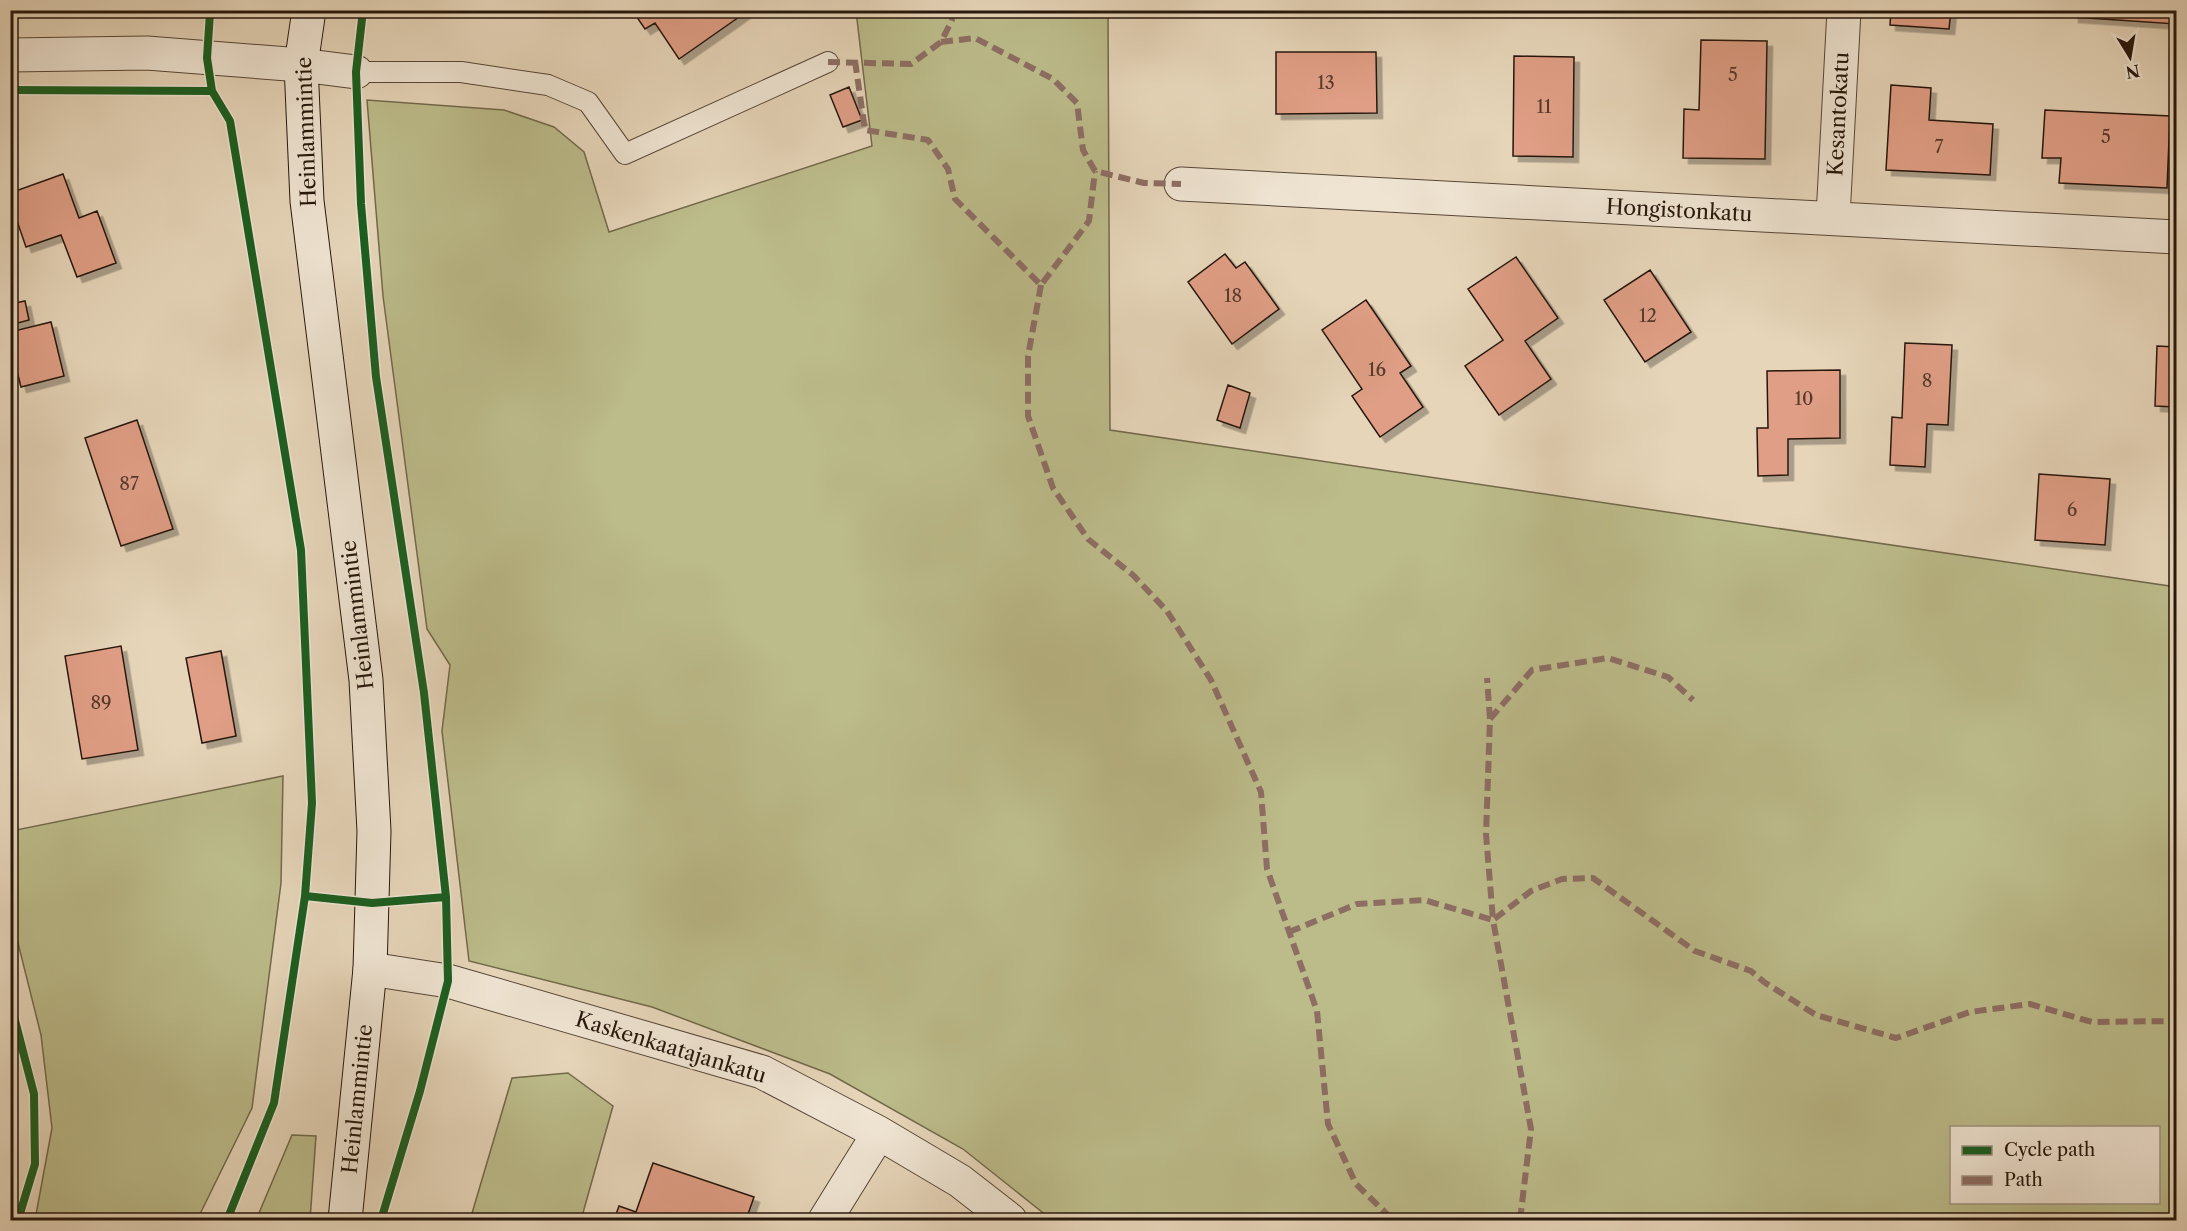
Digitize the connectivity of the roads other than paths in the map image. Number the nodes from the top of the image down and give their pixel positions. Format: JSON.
{"nodes":[{"id":1,"x":309,"y":10,"type":"edge"},
{"id":2,"x":1844,"y":10,"type":"edge"},
{"id":3,"x":10,"y":56,"type":"edge"},
{"id":4,"x":828,"y":62,"type":"dead end"},
{"id":5,"x":301,"y":65,"type":"junction"},
{"id":6,"x":356,"y":72,"type":"joint"},
{"id":7,"x":1181,"y":184,"type":"dead end"},
{"id":8,"x":1833,"y":217,"type":"junction"},
{"id":9,"x":2176,"y":237,"type":"edge"},
{"id":10,"x":370,"y":969,"type":"junction"},
{"id":11,"x":879,"y":1133,"type":"junction"},
{"id":12,"x":345,"y":1221,"type":"edge"},
{"id":13,"x":825,"y":1221,"type":"edge"},
{"id":14,"x":1010,"y":1221,"type":"edge"}],
"edges":[{"from":1,"to":5,"type":"street","name":"Heinlammintie"},
{"from":2,"to":8,"type":"street","name":"Kesantokatu"},
{"from":3,"to":5,"type":"street"},
{"from":4,"to":6,"type":"lane"},
{"from":5,"to":6,"type":"street"},
{"from":5,"to":10,"type":"street","name":"Heinlammintie"},
{"from":7,"to":8,"type":"street","name":"Hongistonkatu"},
{"from":8,"to":9,"type":"street","name":"Hongistonkatu"},
{"from":10,"to":11,"type":"street","name":"Kaskenkaatajankatu"},
{"from":10,"to":12,"type":"street","name":"Heinlammintie"},
{"from":11,"to":13,"type":"street"},
{"from":11,"to":14,"type":"street","name":"Kaskenkaatajankatu"}]}
